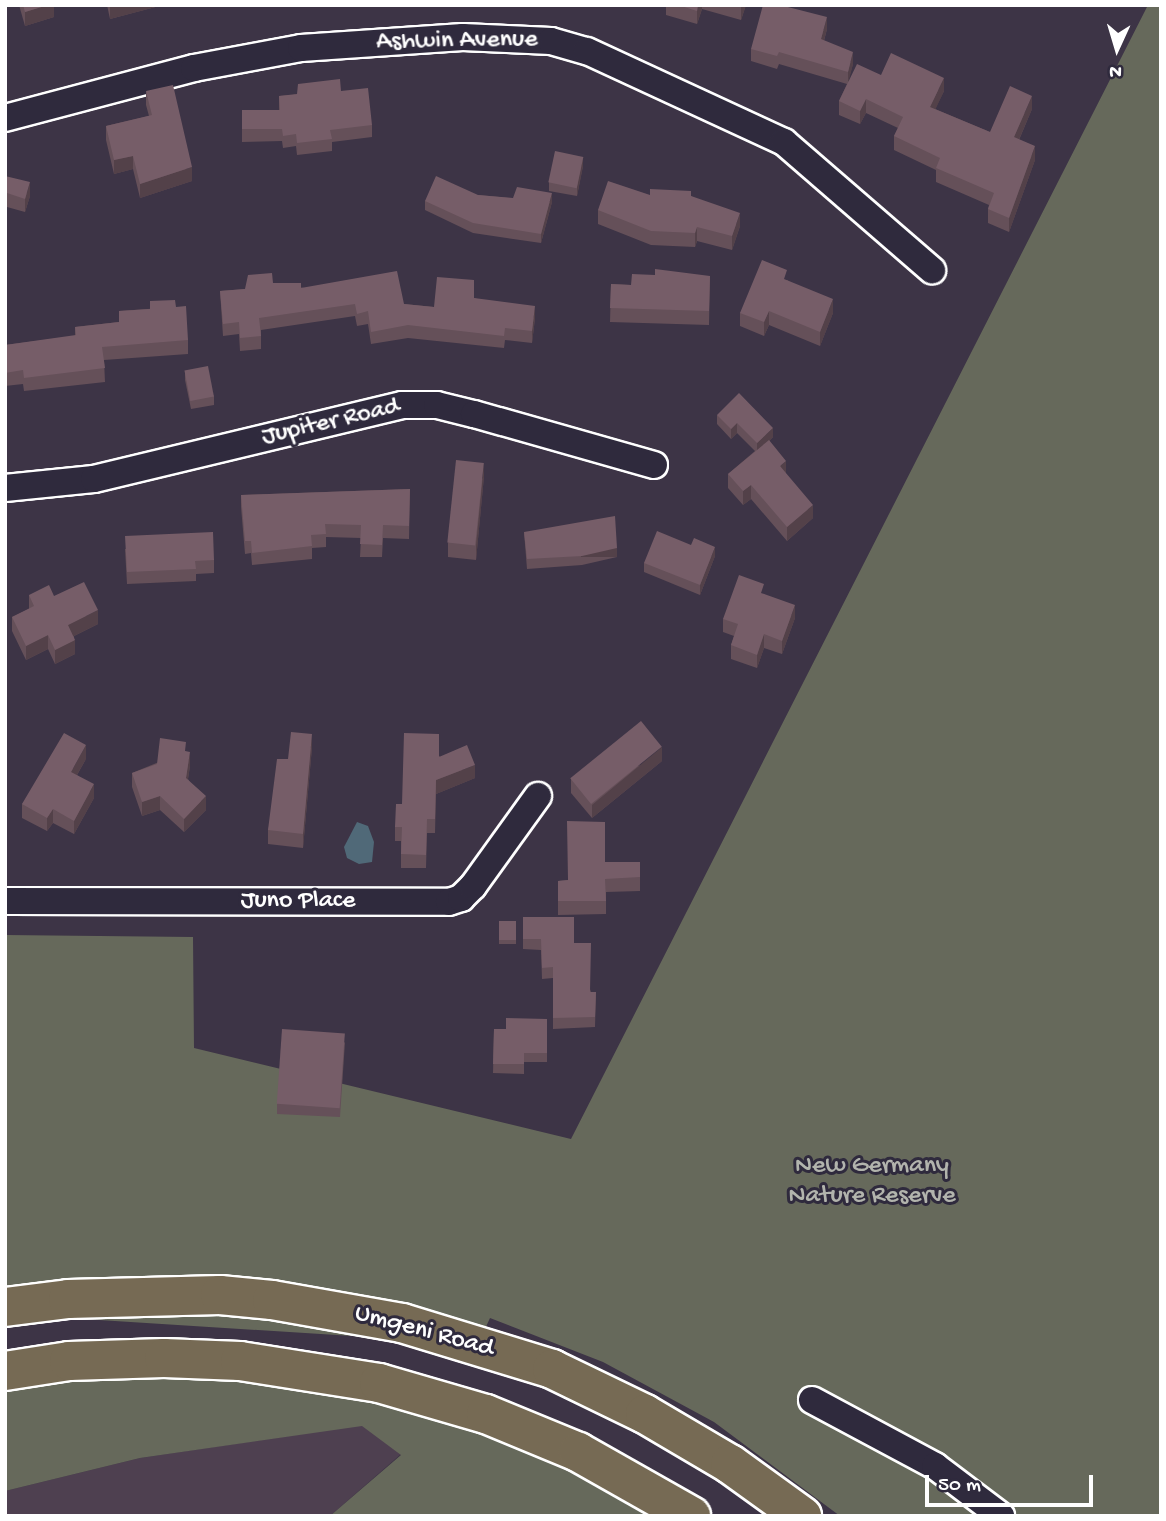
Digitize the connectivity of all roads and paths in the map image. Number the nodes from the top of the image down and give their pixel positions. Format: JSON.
{"nodes":[{"id":1,"x":5,"y":118,"type":"edge"},
{"id":2,"x":932,"y":270,"type":"dead end"},
{"id":3,"x":654,"y":465,"type":"dead end"},
{"id":4,"x":5,"y":488,"type":"edge"},
{"id":5,"x":538,"y":796,"type":"dead end"},
{"id":6,"x":5,"y":901,"type":"edge"},
{"id":7,"x":5,"y":1307,"type":"edge"},
{"id":8,"x":5,"y":1371,"type":"edge"},
{"id":9,"x":812,"y":1400,"type":"dead end"},
{"id":10,"x":691,"y":1516,"type":"edge"},
{"id":11,"x":802,"y":1516,"type":"edge"},
{"id":12,"x":1000,"y":1516,"type":"edge"}],
"edges":[{"from":1,"to":2,"type":"street","name":"Ashwin Avenue"},
{"from":3,"to":4,"type":"street","name":"Jupiter Road"},
{"from":5,"to":6,"type":"street","name":"Juno Place"},
{"from":7,"to":11,"type":"highway","name":"Umgeni Road"},
{"from":8,"to":10,"type":"highway"},
{"from":9,"to":12,"type":"street"}]}
